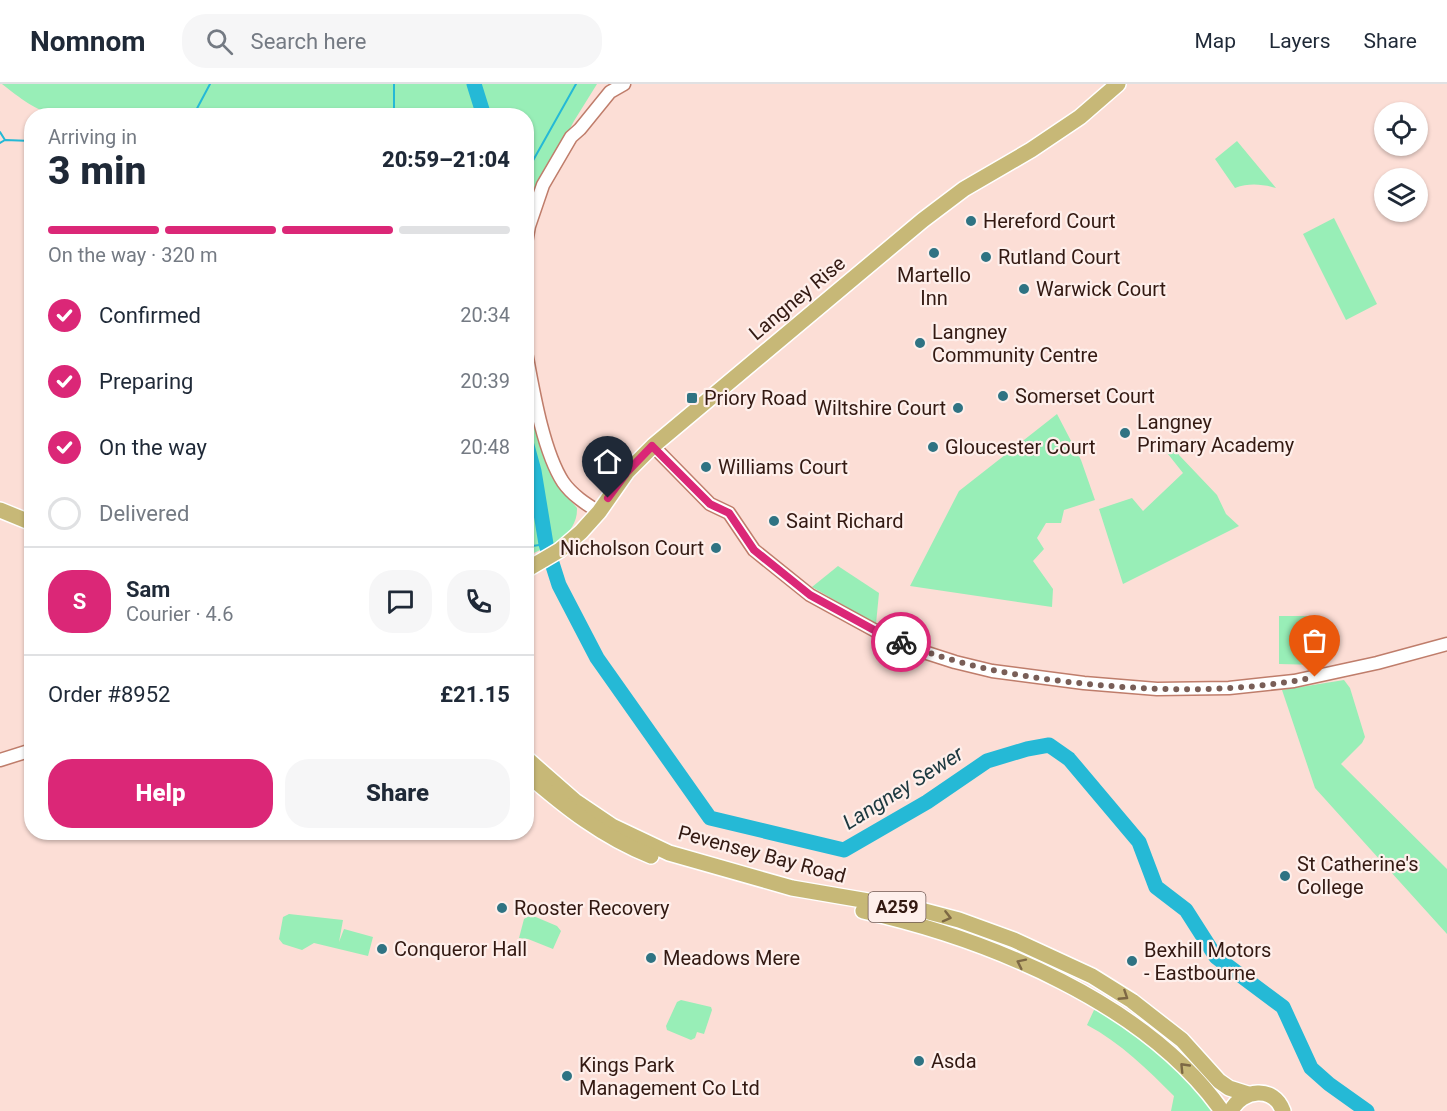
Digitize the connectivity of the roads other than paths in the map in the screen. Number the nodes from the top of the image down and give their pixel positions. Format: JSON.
{"nodes":[{"id":1,"x":624,"y":84,"type":"edge"},
{"id":2,"x":1118,"y":84,"type":"edge"},
{"id":3,"x":534,"y":211,"type":"edge"},
{"id":4,"x":534,"y":393,"type":"edge"},
{"id":5,"x":652,"y":446,"type":"junction"},
{"id":6,"x":0,"y":510,"type":"edge"},
{"id":7,"x":599,"y":512,"type":"junction"},
{"id":8,"x":24,"y":520,"type":"edge"},
{"id":9,"x":534,"y":566,"type":"edge"},
{"id":10,"x":1447,"y":645,"type":"edge"},
{"id":11,"x":24,"y":752,"type":"edge"},
{"id":12,"x":0,"y":760,"type":"edge"},
{"id":13,"x":534,"y":765,"type":"edge"},
{"id":14,"x":534,"y":780,"type":"edge"},
{"id":15,"x":1248,"y":1094,"type":"junction"},
{"id":16,"x":1283,"y":1110,"type":"edge"},
{"id":17,"x":1222,"y":1111,"type":"edge"},
{"id":18,"x":1231,"y":1111,"type":"edge"}],
"edges":[{"from":1,"to":3,"type":"street"},
{"from":2,"to":5,"type":"main road","name":"Langney Rise"},
{"from":4,"to":7,"type":"street"},
{"from":5,"to":7,"type":"main road","name":"Langney Rise"},
{"from":5,"to":10,"type":"street"},
{"from":6,"to":8,"type":"main road"},
{"from":7,"to":9,"type":"main road","name":"Langney Rise"},
{"from":11,"to":12,"type":"street"},
{"from":13,"to":15,"type":"main road","name":"Pevensey Bay Road","number":"A259","one_way":true},
{"from":17,"to":14,"type":"main road","name":"Pevensey Bay Road","number":"A259","one_way":true},
{"from":15,"to":16,"type":"main road","name":"Pevensey Bay Road"},
{"from":15,"to":18,"type":"main road"}]}
